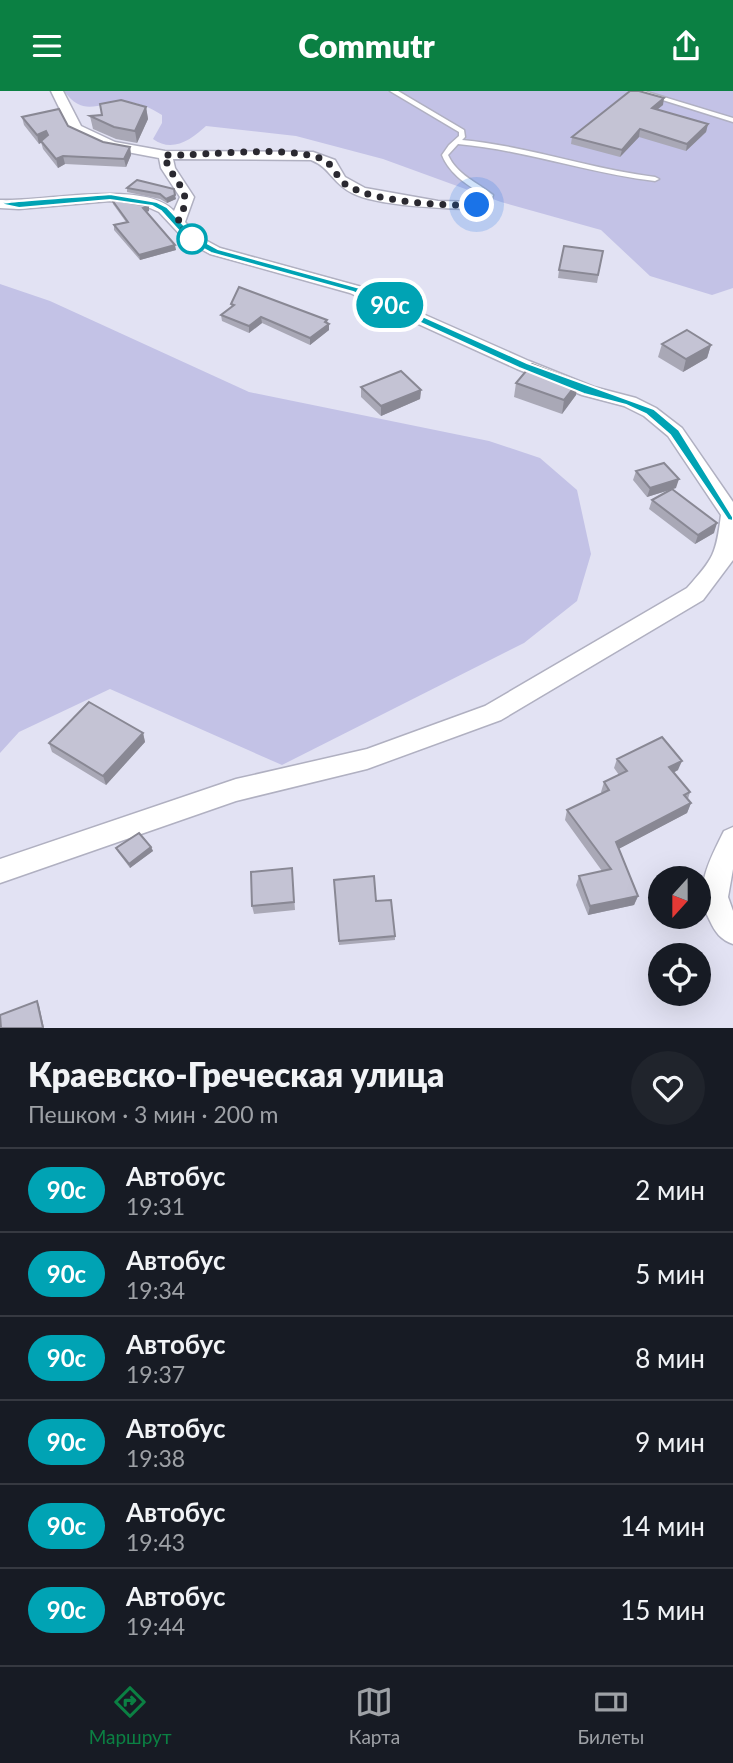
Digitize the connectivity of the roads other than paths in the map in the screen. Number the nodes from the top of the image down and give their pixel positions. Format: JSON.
{"nodes":[{"id":1,"x":57,"y":91,"type":"edge"},
{"id":2,"x":393,"y":91,"type":"edge"},
{"id":3,"x":637,"y":91,"type":"edge"},
{"id":4,"x":733,"y":120,"type":"edge"},
{"id":5,"x":457,"y":142,"type":"junction"},
{"id":6,"x":164,"y":155,"type":"junction"},
{"id":7,"x":655,"y":179,"type":"dead end"},
{"id":8,"x":0,"y":204,"type":"edge"},
{"id":9,"x":477,"y":205,"type":"joint"},
{"id":10,"x":177,"y":223,"type":"junction"},
{"id":11,"x":732,"y":516,"type":"edge"},
{"id":12,"x":733,"y":839,"type":"edge"},
{"id":13,"x":0,"y":871,"type":"edge"},
{"id":14,"x":733,"y":931,"type":"edge"}],
"edges":[{"from":1,"to":6,"type":"street"},
{"from":2,"to":5,"type":"lane"},
{"from":3,"to":4,"type":"lane"},
{"from":5,"to":7,"type":"lane"},
{"from":5,"to":9,"type":"lane"},
{"from":6,"to":9,"type":"street"},
{"from":6,"to":10,"type":"street"},
{"from":8,"to":10,"type":"street"},
{"from":10,"to":11,"type":"street"},
{"from":11,"to":13,"type":"street"},
{"from":12,"to":14,"type":"street"}]}
